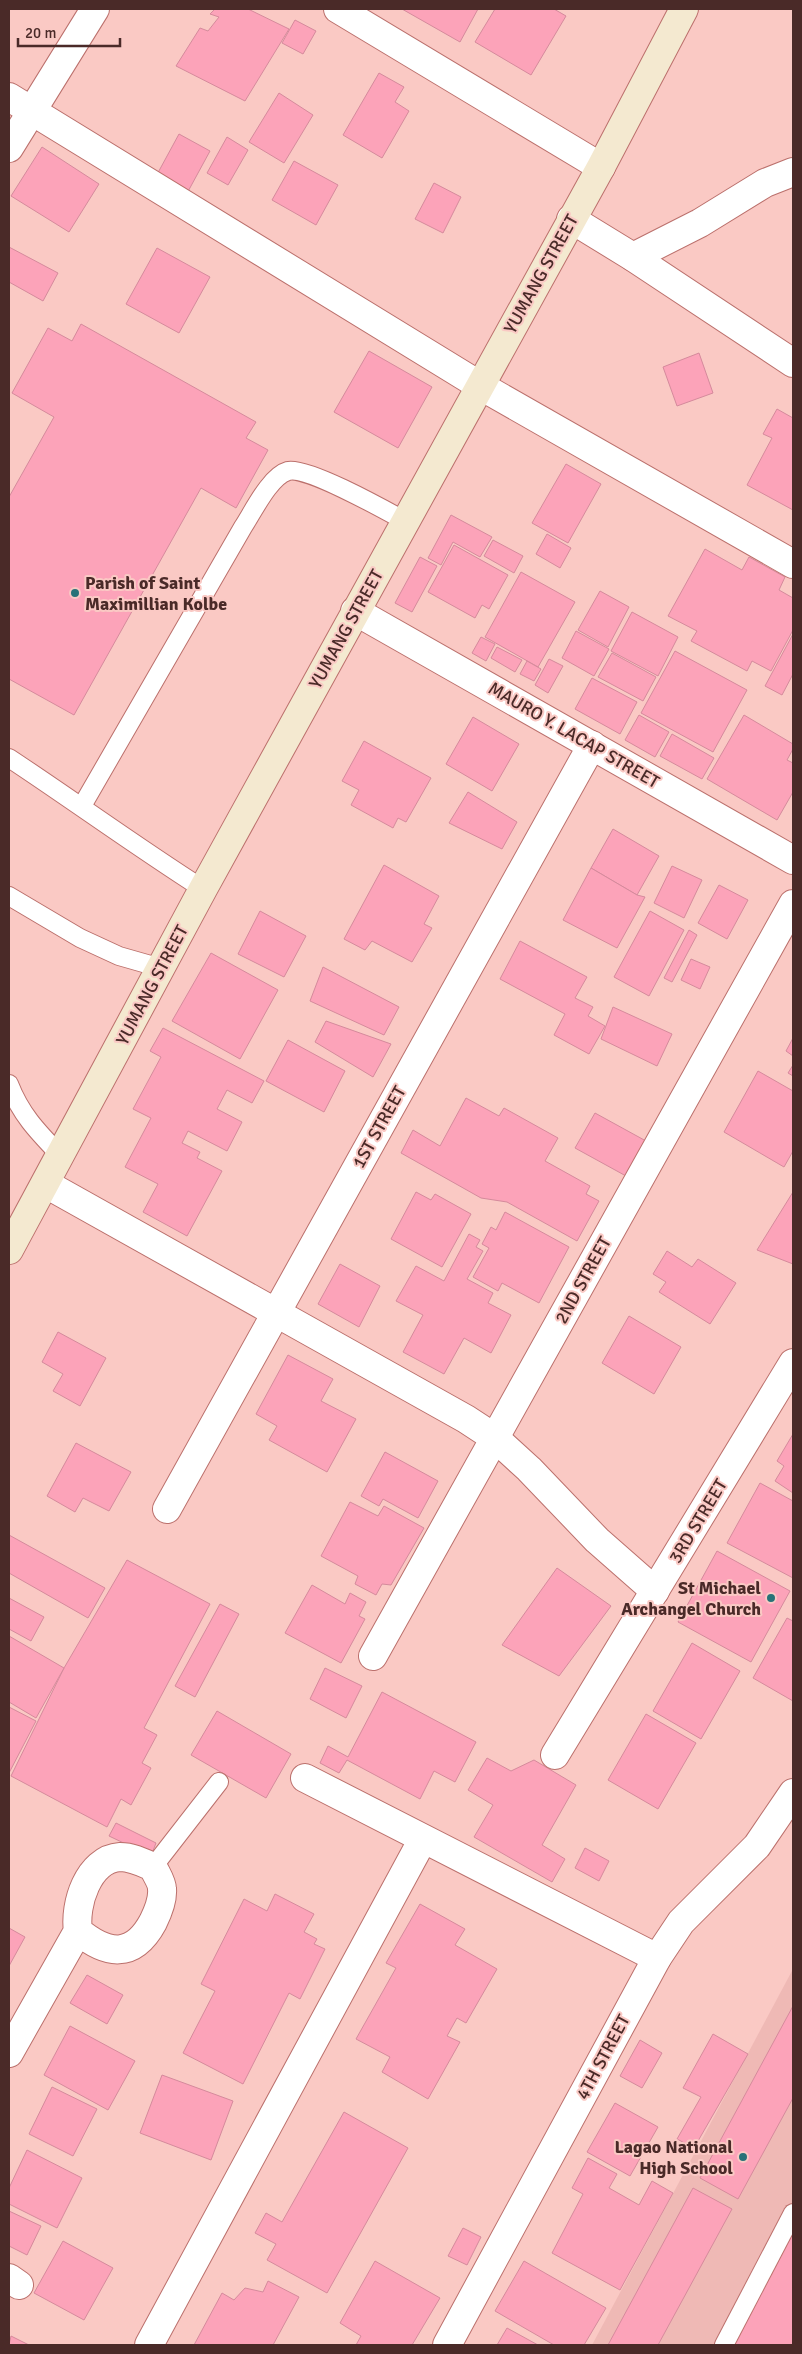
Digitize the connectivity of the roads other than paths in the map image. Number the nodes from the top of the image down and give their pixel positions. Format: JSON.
{"nodes":[{"id":1,"x":95,"y":9,"type":"edge"},
{"id":2,"x":338,"y":9,"type":"edge"},
{"id":3,"x":684,"y":9,"type":"edge"},
{"id":4,"x":9,"y":97,"type":"edge"},
{"id":5,"x":33,"y":112,"type":"junction"},
{"id":6,"x":9,"y":148,"type":"edge"},
{"id":7,"x":601,"y":167,"type":"junction"},
{"id":8,"x":793,"y":172,"type":"edge"},
{"id":9,"x":571,"y":219,"type":"junction"},
{"id":10,"x":633,"y":257,"type":"junction"},
{"id":11,"x":793,"y":363,"type":"edge"},
{"id":12,"x":479,"y":385,"type":"junction"},
{"id":13,"x":405,"y":521,"type":"junction"},
{"id":14,"x":793,"y":564,"type":"edge"},
{"id":15,"x":355,"y":611,"type":"junction"},
{"id":16,"x":592,"y":745,"type":"junction"},
{"id":17,"x":9,"y":758,"type":"edge"},
{"id":18,"x":82,"y":806,"type":"junction"},
{"id":19,"x":793,"y":860,"type":"edge"},
{"id":20,"x":203,"y":889,"type":"junction"},
{"id":21,"x":9,"y":896,"type":"edge"},
{"id":22,"x":793,"y":904,"type":"edge"},
{"id":23,"x":161,"y":968,"type":"junction"},
{"id":24,"x":9,"y":1084,"type":"edge"},
{"id":25,"x":61,"y":1156,"type":"junction"},
{"id":26,"x":46,"y":1184,"type":"junction"},
{"id":27,"x":9,"y":1250,"type":"edge"},
{"id":28,"x":276,"y":1313,"type":"junction"},
{"id":29,"x":793,"y":1364,"type":"edge"},
{"id":30,"x":494,"y":1438,"type":"junction"},
{"id":31,"x":167,"y":1509,"type":"dead end"},
{"id":32,"x":655,"y":1591,"type":"junction"},
{"id":33,"x":373,"y":1656,"type":"dead end"},
{"id":34,"x":555,"y":1755,"type":"dead end"},
{"id":35,"x":305,"y":1778,"type":"dead end"},
{"id":36,"x":219,"y":1782,"type":"dead end"},
{"id":37,"x":793,"y":1793,"type":"edge"},
{"id":38,"x":423,"y":1838,"type":"junction"},
{"id":39,"x":153,"y":1867,"type":"junction"},
{"id":40,"x":78,"y":1931,"type":"junction"},
{"id":41,"x":657,"y":1958,"type":"junction"},
{"id":42,"x":9,"y":2053,"type":"edge"},
{"id":43,"x":793,"y":2213,"type":"edge"},
{"id":44,"x":149,"y":2345,"type":"edge"},
{"id":45,"x":447,"y":2345,"type":"edge"},
{"id":46,"x":724,"y":2345,"type":"edge"}],
"edges":[{"from":1,"to":5,"type":"street"},
{"from":2,"to":7,"type":"street"},
{"from":3,"to":7,"type":"main road","name":"YUMANG STREET"},
{"from":4,"to":5,"type":"street"},
{"from":5,"to":6,"type":"street"},
{"from":5,"to":12,"type":"street"},
{"from":7,"to":9,"type":"main road","name":"YUMANG STREET"},
{"from":8,"to":10,"type":"street"},
{"from":9,"to":10,"type":"street"},
{"from":9,"to":12,"type":"main road","name":"YUMANG STREET"},
{"from":10,"to":11,"type":"street"},
{"from":12,"to":13,"type":"main road","name":"YUMANG STREET"},
{"from":12,"to":14,"type":"street"},
{"from":13,"to":15,"type":"main road","name":"YUMANG STREET"},
{"from":13,"to":18,"type":"lane"},
{"from":15,"to":16,"type":"street","name":"MAURO Y. LACAP STREET"},
{"from":15,"to":20,"type":"main road","name":"YUMANG STREET"},
{"from":16,"to":19,"type":"street","name":"MAURO Y. LACAP STREET"},
{"from":16,"to":28,"type":"street","name":"1ST STREET"},
{"from":17,"to":18,"type":"lane"},
{"from":18,"to":20,"type":"lane"},
{"from":20,"to":23,"type":"main road","name":"YUMANG STREET"},
{"from":21,"to":23,"type":"lane"},
{"from":22,"to":30,"type":"street","name":"2ND STREET"},
{"from":23,"to":25,"type":"main road","name":"YUMANG STREET"},
{"from":24,"to":25,"type":"lane"},
{"from":25,"to":26,"type":"main road","name":"YUMANG STREET"},
{"from":26,"to":27,"type":"main road","name":"YUMANG STREET"},
{"from":26,"to":28,"type":"street"},
{"from":28,"to":30,"type":"street"},
{"from":28,"to":31,"type":"street","name":"1ST STREET"},
{"from":29,"to":32,"type":"street","name":"3RD STREET"},
{"from":30,"to":32,"type":"street"},
{"from":30,"to":33,"type":"street","name":"2ND STREET"},
{"from":32,"to":34,"type":"street","name":"3RD STREET"},
{"from":35,"to":38,"type":"street"},
{"from":36,"to":39,"type":"lane"},
{"from":37,"to":41,"type":"street","name":"4TH STREET"},
{"from":38,"to":41,"type":"street"},
{"from":38,"to":44,"type":"street"},
{"from":39,"to":40,"type":"street"},
{"from":39,"to":40,"type":"street"},
{"from":40,"to":42,"type":"street"},
{"from":41,"to":45,"type":"street","name":"4TH STREET"},
{"from":43,"to":46,"type":"lane"}]}
